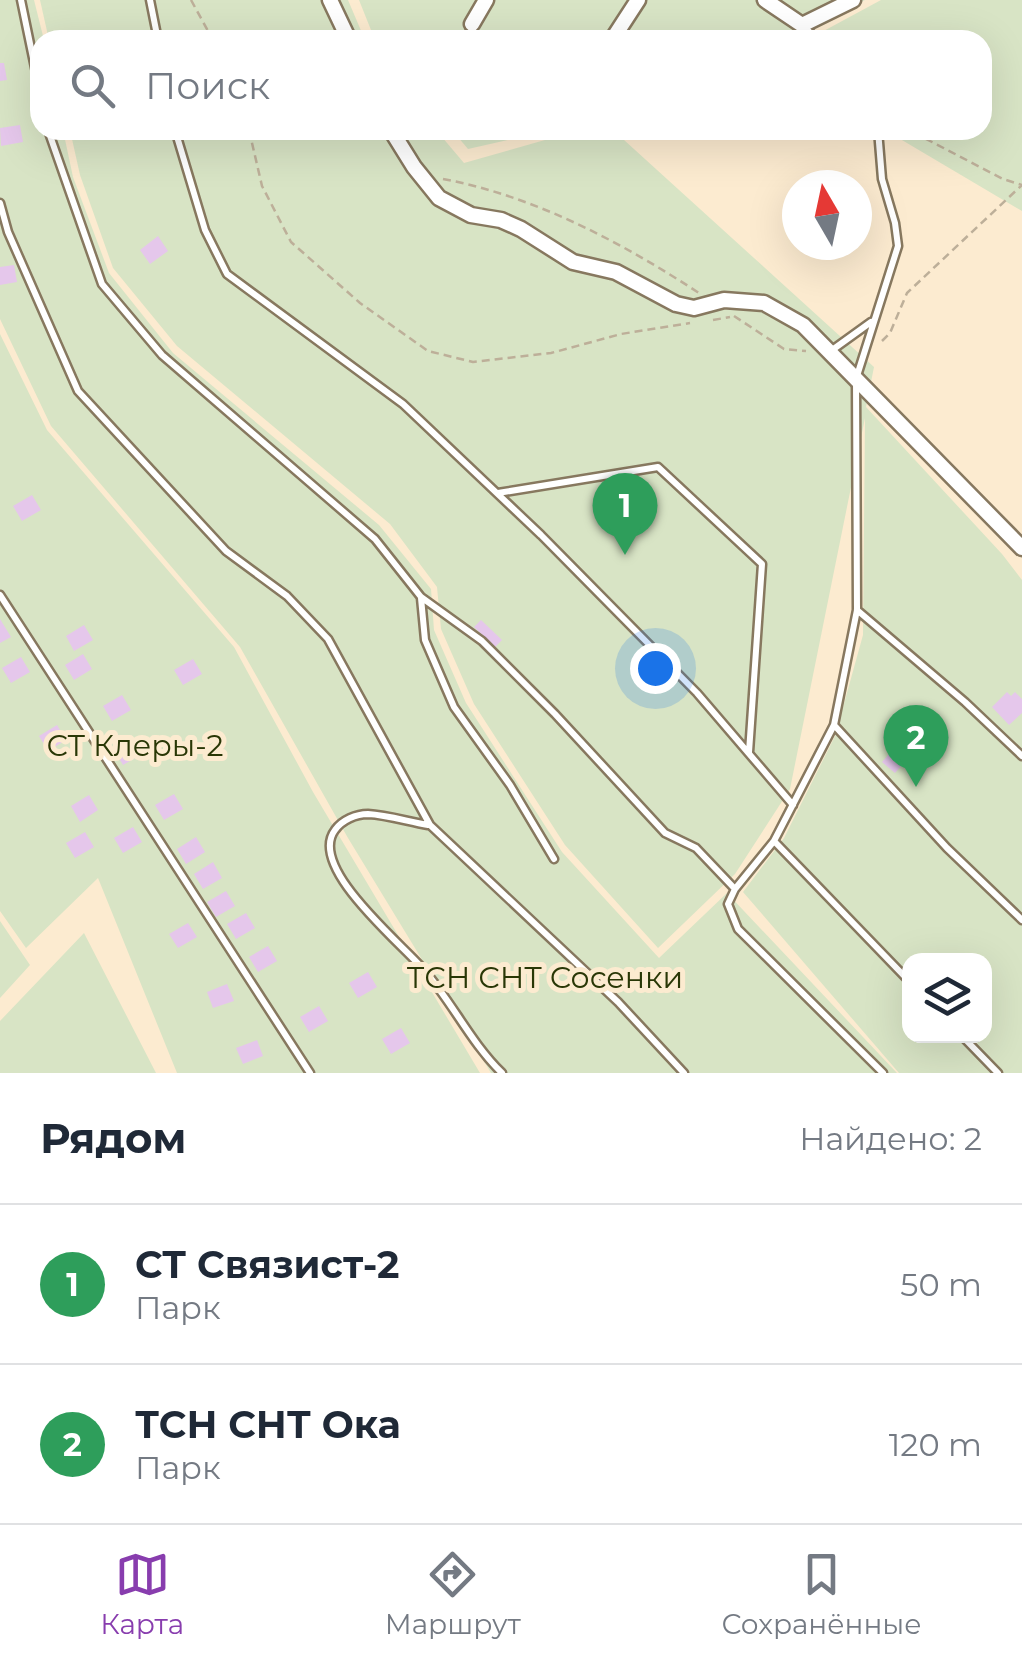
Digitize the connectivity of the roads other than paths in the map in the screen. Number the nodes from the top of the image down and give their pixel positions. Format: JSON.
{"nodes":[{"id":1,"x":20,"y":0,"type":"edge"},
{"id":2,"x":150,"y":0,"type":"edge"},
{"id":3,"x":330,"y":0,"type":"edge"},
{"id":4,"x":486,"y":0,"type":"edge"},
{"id":5,"x":638,"y":0,"type":"edge"},
{"id":6,"x":765,"y":0,"type":"edge"},
{"id":7,"x":853,"y":0,"type":"edge"},
{"id":8,"x":472,"y":24,"type":"dead end"},
{"id":9,"x":802,"y":25,"type":"junction"},
{"id":10,"x":156,"y":30,"type":"edge"},
{"id":11,"x":344,"y":30,"type":"edge"},
{"id":12,"x":618,"y":30,"type":"edge"},
{"id":13,"x":807,"y":30,"type":"edge"},
{"id":14,"x":30,"y":46,"type":"edge"},
{"id":15,"x":52,"y":140,"type":"edge"},
{"id":16,"x":178,"y":140,"type":"edge"},
{"id":17,"x":397,"y":140,"type":"edge"},
{"id":18,"x":879,"y":140,"type":"edge"},
{"id":19,"x":0,"y":202,"type":"edge"},
{"id":20,"x":872,"y":321,"type":"junction"},
{"id":21,"x":828,"y":353,"type":"junction"},
{"id":22,"x":856,"y":379,"type":"junction"},
{"id":23,"x":497,"y":493,"type":"junction"},
{"id":24,"x":1022,"y":548,"type":"edge"},
{"id":25,"x":0,"y":595,"type":"edge"},
{"id":26,"x":421,"y":597,"type":"junction"},
{"id":27,"x":857,"y":610,"type":"junction"},
{"id":28,"x":834,"y":725,"type":"junction"},
{"id":29,"x":749,"y":753,"type":"junction"},
{"id":30,"x":1022,"y":756,"type":"edge"},
{"id":31,"x":792,"y":804,"type":"junction"},
{"id":32,"x":430,"y":826,"type":"junction"},
{"id":33,"x":774,"y":841,"type":"junction"},
{"id":34,"x":554,"y":858,"type":"dead end"},
{"id":35,"x":735,"y":889,"type":"junction"},
{"id":36,"x":1022,"y":920,"type":"edge"},
{"id":37,"x":902,"y":974,"type":"edge"},
{"id":38,"x":969,"y":1043,"type":"edge"},
{"id":39,"x":310,"y":1073,"type":"edge"},
{"id":40,"x":502,"y":1073,"type":"edge"},
{"id":41,"x":684,"y":1073,"type":"edge"},
{"id":42,"x":883,"y":1073,"type":"edge"},
{"id":43,"x":998,"y":1073,"type":"edge"}],
"edges":[{"from":1,"to":14,"type":"lane"},
{"from":2,"to":10,"type":"lane"},
{"from":3,"to":11,"type":"street"},
{"from":4,"to":8,"type":"street"},
{"from":5,"to":12,"type":"street"},
{"from":6,"to":9,"type":"street"},
{"from":7,"to":9,"type":"street"},
{"from":9,"to":13,"type":"lane"},
{"from":15,"to":26,"type":"lane"},
{"from":16,"to":23,"type":"lane"},
{"from":17,"to":21,"type":"street"},
{"from":18,"to":20,"type":"lane"},
{"from":19,"to":32,"type":"lane"},
{"from":20,"to":21,"type":"lane"},
{"from":20,"to":22,"type":"lane"},
{"from":21,"to":22,"type":"street"},
{"from":22,"to":24,"type":"street"},
{"from":22,"to":27,"type":"lane"},
{"from":23,"to":29,"type":"lane"},
{"from":23,"to":29,"type":"lane"},
{"from":25,"to":39,"type":"lane"},
{"from":26,"to":34,"type":"lane"},
{"from":26,"to":35,"type":"lane"},
{"from":27,"to":28,"type":"lane"},
{"from":27,"to":30,"type":"lane"},
{"from":28,"to":31,"type":"lane"},
{"from":28,"to":36,"type":"lane"},
{"from":29,"to":31,"type":"lane"},
{"from":31,"to":33,"type":"lane"},
{"from":32,"to":40,"type":"lane"},
{"from":32,"to":41,"type":"lane"},
{"from":33,"to":35,"type":"lane"},
{"from":33,"to":37,"type":"lane"},
{"from":35,"to":42,"type":"lane"},
{"from":38,"to":43,"type":"lane"}]}
